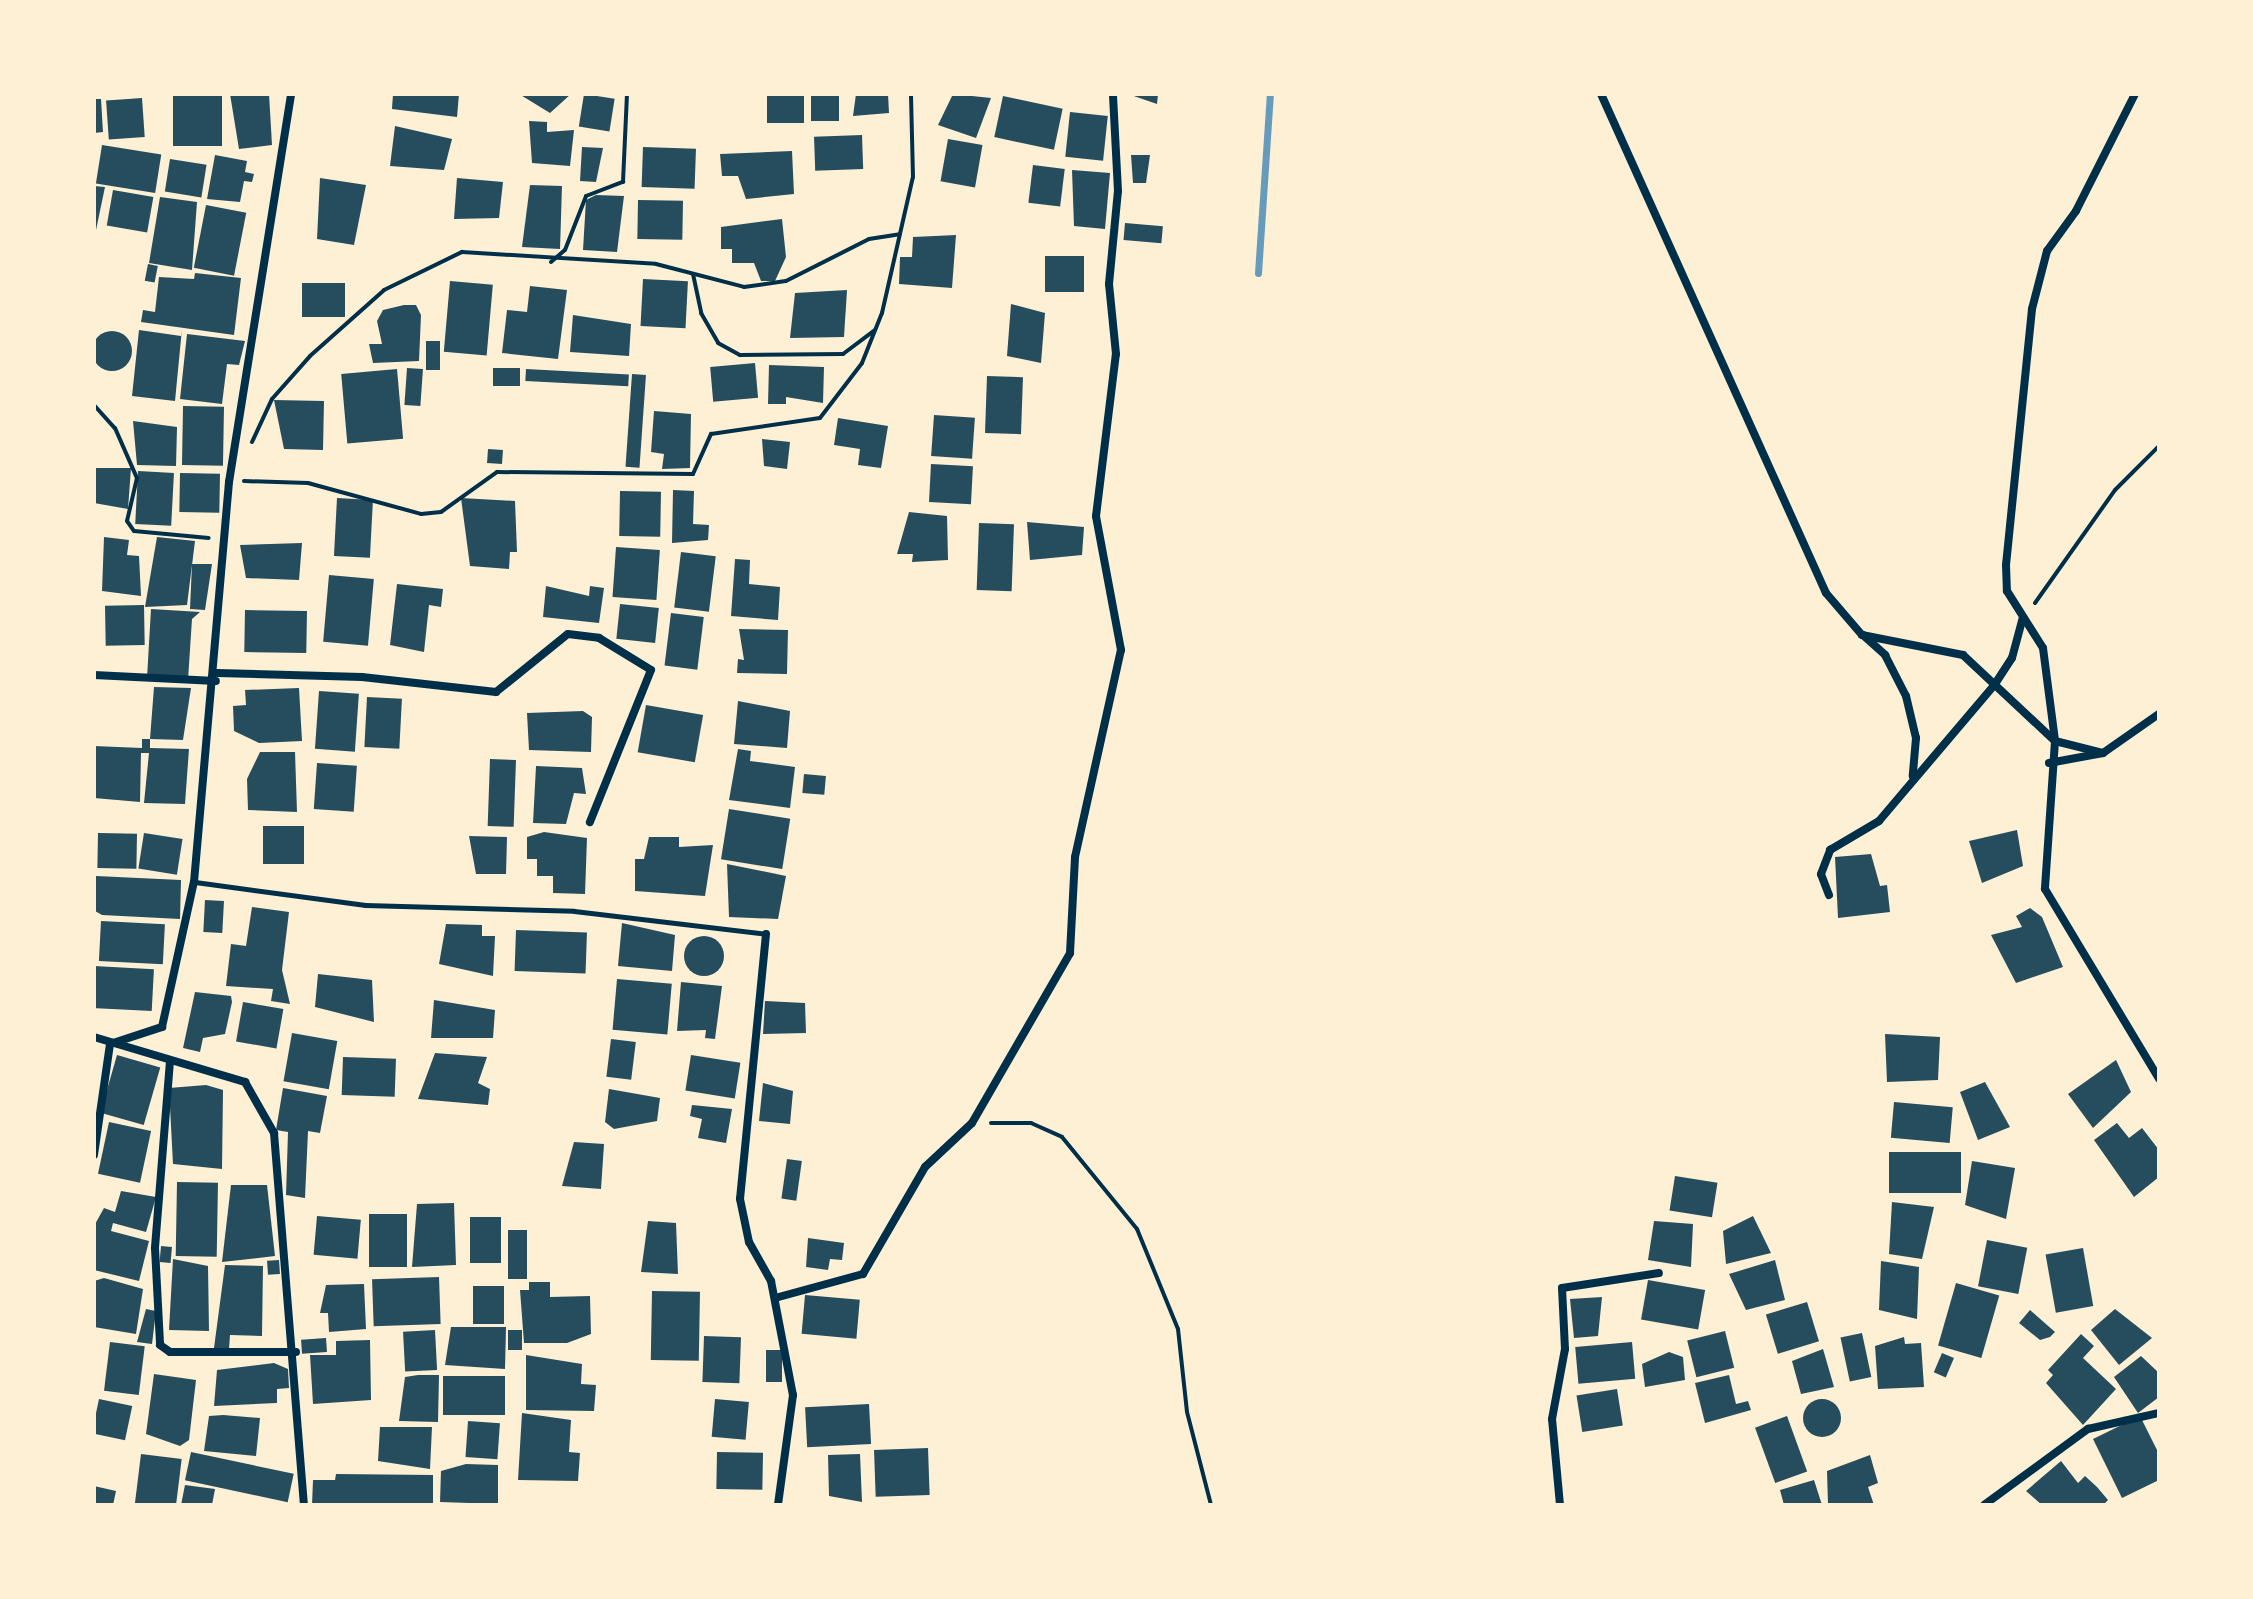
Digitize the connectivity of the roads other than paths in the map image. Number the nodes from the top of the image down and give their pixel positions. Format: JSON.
{"nodes":[{"id":1,"x":291,"y":94,"type":"edge"},
{"id":2,"x":1113,"y":94,"type":"edge"},
{"id":3,"x":1601,"y":94,"type":"edge"},
{"id":4,"x":2135,"y":94,"type":"edge"},
{"id":5,"x":2023,"y":617,"type":"junction"},
{"id":6,"x":1862,"y":635,"type":"junction"},
{"id":7,"x":94,"y":675,"type":"edge"},
{"id":8,"x":216,"y":677,"type":"junction"},
{"id":9,"x":1995,"y":684,"type":"junction"},
{"id":10,"x":2159,"y":714,"type":"edge"},
{"id":11,"x":2055,"y":741,"type":"junction"},
{"id":12,"x":2103,"y":753,"type":"junction"},
{"id":13,"x":2049,"y":763,"type":"junction"},
{"id":14,"x":1913,"y":776,"type":"junction"},
{"id":15,"x":590,"y":822,"type":"dead end"},
{"id":16,"x":194,"y":882,"type":"junction"},
{"id":17,"x":1829,"y":895,"type":"dead end"},
{"id":18,"x":766,"y":934,"type":"joint"},
{"id":19,"x":94,"y":1037,"type":"edge"},
{"id":20,"x":110,"y":1044,"type":"junction"},
{"id":21,"x":170,"y":1061,"type":"junction"},
{"id":22,"x":2159,"y":1079,"type":"edge"},
{"id":23,"x":94,"y":1155,"type":"edge"},
{"id":24,"x":1659,"y":1273,"type":"dead end"},
{"id":25,"x":775,"y":1298,"type":"junction"},
{"id":26,"x":296,"y":1352,"type":"junction"},
{"id":27,"x":2159,"y":1413,"type":"edge"},
{"id":28,"x":304,"y":1505,"type":"edge"},
{"id":29,"x":778,"y":1505,"type":"edge"},
{"id":30,"x":1560,"y":1505,"type":"edge"},
{"id":31,"x":1984,"y":1505,"type":"edge"}],
"edges":[{"from":1,"to":8,"type":"street"},
{"from":2,"to":25,"type":"street"},
{"from":3,"to":6,"type":"street"},
{"from":4,"to":5,"type":"street"},
{"from":5,"to":9,"type":"street"},
{"from":5,"to":11,"type":"street"},
{"from":6,"to":9,"type":"street"},
{"from":6,"to":14,"type":"street"},
{"from":7,"to":8,"type":"street"},
{"from":8,"to":15,"type":"street"},
{"from":8,"to":16,"type":"street"},
{"from":9,"to":11,"type":"street"},
{"from":9,"to":14,"type":"street"},
{"from":10,"to":12,"type":"street"},
{"from":11,"to":12,"type":"street"},
{"from":11,"to":13,"type":"street"},
{"from":12,"to":13,"type":"street"},
{"from":13,"to":22,"type":"street"},
{"from":14,"to":17,"type":"street"},
{"from":16,"to":18,"type":"lane"},
{"from":16,"to":20,"type":"street"},
{"from":18,"to":25,"type":"street"},
{"from":19,"to":20,"type":"street"},
{"from":20,"to":21,"type":"street"},
{"from":20,"to":23,"type":"street"},
{"from":21,"to":26,"type":"street"},
{"from":21,"to":26,"type":"street"},
{"from":24,"to":30,"type":"street"},
{"from":25,"to":29,"type":"street"},
{"from":26,"to":28,"type":"street"},
{"from":27,"to":31,"type":"street"}]}
